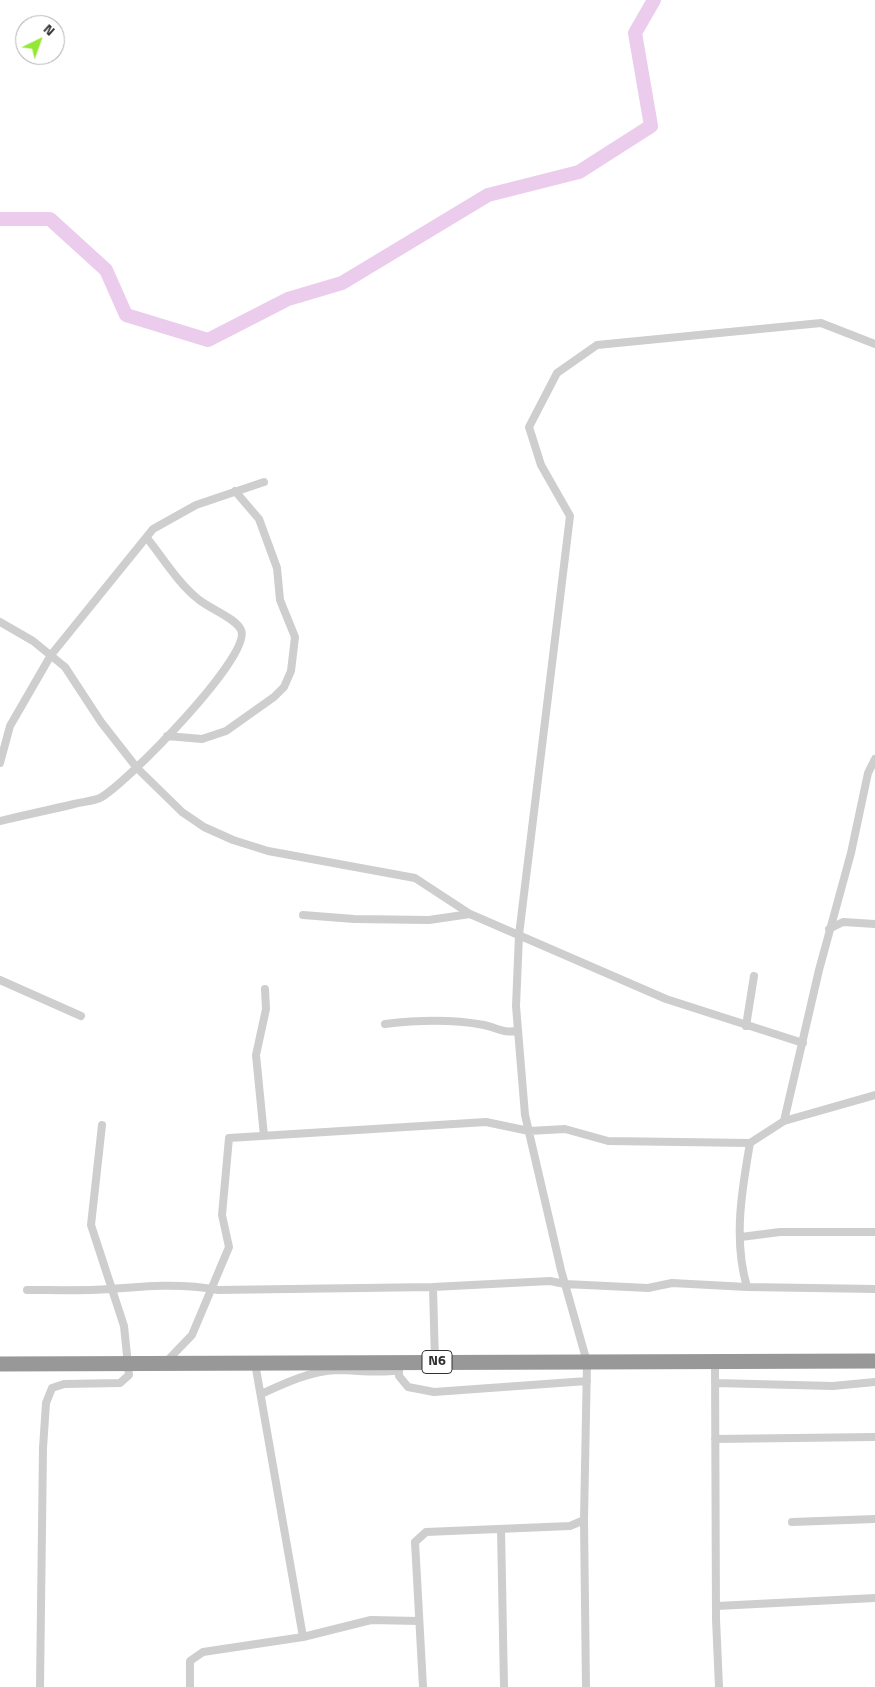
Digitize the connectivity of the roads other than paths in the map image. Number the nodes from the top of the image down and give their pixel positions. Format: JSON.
{"nodes":[{"id":1,"x":875,"y":344,"type":"edge"},
{"id":2,"x":264,"y":482,"type":"dead end"},
{"id":3,"x":235,"y":491,"type":"junction"},
{"id":4,"x":147,"y":538,"type":"junction"},
{"id":5,"x":0,"y":622,"type":"edge"},
{"id":6,"x":51,"y":655,"type":"junction"},
{"id":7,"x":167,"y":736,"type":"junction"},
{"id":8,"x":875,"y":759,"type":"edge"},
{"id":9,"x":0,"y":763,"type":"edge"},
{"id":10,"x":137,"y":768,"type":"junction"},
{"id":11,"x":0,"y":821,"type":"edge"},
{"id":12,"x":470,"y":914,"type":"junction"},
{"id":13,"x":303,"y":915,"type":"dead end"},
{"id":14,"x":875,"y":924,"type":"edge"},
{"id":15,"x":829,"y":928,"type":"junction"},
{"id":16,"x":519,"y":935,"type":"junction"},
{"id":17,"x":754,"y":976,"type":"dead end"},
{"id":18,"x":0,"y":980,"type":"edge"},
{"id":19,"x":265,"y":989,"type":"dead end"},
{"id":20,"x":81,"y":1016,"type":"dead end"},
{"id":21,"x":385,"y":1024,"type":"dead end"},
{"id":22,"x":746,"y":1026,"type":"junction"},
{"id":23,"x":518,"y":1030,"type":"junction"},
{"id":24,"x":803,"y":1043,"type":"junction"},
{"id":25,"x":875,"y":1095,"type":"edge"},
{"id":26,"x":784,"y":1121,"type":"junction"},
{"id":27,"x":102,"y":1126,"type":"dead end"},
{"id":28,"x":529,"y":1131,"type":"junction"},
{"id":29,"x":264,"y":1136,"type":"junction"},
{"id":30,"x":750,"y":1142,"type":"junction"},
{"id":31,"x":875,"y":1232,"type":"edge"},
{"id":32,"x":741,"y":1237,"type":"junction"},
{"id":33,"x":565,"y":1284,"type":"junction"},
{"id":34,"x":433,"y":1287,"type":"junction"},
{"id":35,"x":747,"y":1287,"type":"junction"},
{"id":36,"x":211,"y":1288,"type":"junction"},
{"id":37,"x":111,"y":1289,"type":"junction"},
{"id":38,"x":875,"y":1289,"type":"edge"},
{"id":39,"x":26,"y":1290,"type":"dead end"},
{"id":40,"x":875,"y":1361,"type":"edge"},
{"id":41,"x":435,"y":1362,"type":"junction"},
{"id":42,"x":587,"y":1362,"type":"junction"},
{"id":43,"x":715,"y":1362,"type":"junction"},
{"id":44,"x":255,"y":1363,"type":"junction"},
{"id":45,"x":0,"y":1364,"type":"edge"},
{"id":46,"x":128,"y":1364,"type":"junction"},
{"id":47,"x":165,"y":1364,"type":"junction"},
{"id":48,"x":399,"y":1366,"type":"junction"},
{"id":49,"x":587,"y":1381,"type":"junction"},
{"id":50,"x":875,"y":1382,"type":"edge"},
{"id":51,"x":715,"y":1383,"type":"junction"},
{"id":52,"x":261,"y":1394,"type":"junction"},
{"id":53,"x":875,"y":1437,"type":"edge"},
{"id":54,"x":716,"y":1439,"type":"junction"},
{"id":55,"x":875,"y":1519,"type":"edge"},
{"id":56,"x":584,"y":1520,"type":"junction"},
{"id":57,"x":792,"y":1522,"type":"dead end"},
{"id":58,"x":501,"y":1529,"type":"junction"},
{"id":59,"x":875,"y":1598,"type":"edge"},
{"id":60,"x":717,"y":1606,"type":"junction"},
{"id":61,"x":419,"y":1621,"type":"junction"},
{"id":62,"x":303,"y":1637,"type":"junction"},
{"id":63,"x":40,"y":1687,"type":"edge"},
{"id":64,"x":190,"y":1687,"type":"edge"},
{"id":65,"x":423,"y":1687,"type":"edge"},
{"id":66,"x":504,"y":1687,"type":"edge"},
{"id":67,"x":586,"y":1687,"type":"edge"},
{"id":68,"x":719,"y":1687,"type":"edge"}],
"edges":[{"from":1,"to":16,"type":"street"},
{"from":2,"to":3,"type":"street"},
{"from":3,"to":4,"type":"street"},
{"from":3,"to":7,"type":"street"},
{"from":4,"to":6,"type":"street"},
{"from":4,"to":7,"type":"street"},
{"from":5,"to":6,"type":"street"},
{"from":6,"to":9,"type":"street"},
{"from":6,"to":10,"type":"street"},
{"from":7,"to":10,"type":"street"},
{"from":8,"to":15,"type":"street"},
{"from":10,"to":11,"type":"street"},
{"from":10,"to":12,"type":"street"},
{"from":12,"to":13,"type":"street"},
{"from":12,"to":16,"type":"street"},
{"from":14,"to":15,"type":"street"},
{"from":15,"to":24,"type":"street"},
{"from":16,"to":22,"type":"street"},
{"from":16,"to":23,"type":"street"},
{"from":17,"to":22,"type":"street"},
{"from":18,"to":20,"type":"street"},
{"from":19,"to":29,"type":"street"},
{"from":21,"to":23,"type":"street"},
{"from":22,"to":24,"type":"street"},
{"from":23,"to":28,"type":"street"},
{"from":24,"to":26,"type":"street"},
{"from":25,"to":26,"type":"street"},
{"from":26,"to":30,"type":"street"},
{"from":27,"to":37,"type":"street"},
{"from":28,"to":29,"type":"street"},
{"from":28,"to":30,"type":"street"},
{"from":28,"to":33,"type":"street"},
{"from":29,"to":36,"type":"street"},
{"from":30,"to":32,"type":"street"},
{"from":31,"to":32,"type":"street"},
{"from":32,"to":35,"type":"street"},
{"from":33,"to":34,"type":"street"},
{"from":33,"to":35,"type":"street"},
{"from":33,"to":42,"type":"street"},
{"from":34,"to":36,"type":"street"},
{"from":34,"to":41,"type":"street"},
{"from":35,"to":38,"type":"street"},
{"from":36,"to":37,"type":"street"},
{"from":36,"to":47,"type":"street"},
{"from":37,"to":39,"type":"street"},
{"from":37,"to":46,"type":"street"},
{"from":40,"to":43,"type":"highway","number":"N6"},
{"from":41,"to":42,"type":"highway","number":"N6"},
{"from":41,"to":48,"type":"highway","number":"N6"},
{"from":42,"to":43,"type":"highway","number":"N6"},
{"from":42,"to":49,"type":"street"},
{"from":43,"to":51,"type":"street"},
{"from":44,"to":47,"type":"highway","number":"N6"},
{"from":44,"to":48,"type":"highway","number":"N6"},
{"from":44,"to":52,"type":"street"},
{"from":45,"to":46,"type":"highway","number":"N6"},
{"from":46,"to":47,"type":"highway","number":"N6"},
{"from":46,"to":63,"type":"street"},
{"from":48,"to":49,"type":"street"},
{"from":48,"to":52,"type":"street"},
{"from":49,"to":56,"type":"street"},
{"from":50,"to":51,"type":"street"},
{"from":51,"to":54,"type":"street"},
{"from":52,"to":62,"type":"street"},
{"from":53,"to":54,"type":"street"},
{"from":54,"to":60,"type":"street"},
{"from":55,"to":57,"type":"street"},
{"from":56,"to":58,"type":"street"},
{"from":56,"to":67,"type":"street"},
{"from":58,"to":61,"type":"street"},
{"from":58,"to":66,"type":"street"},
{"from":59,"to":60,"type":"street"},
{"from":60,"to":68,"type":"street"},
{"from":61,"to":62,"type":"street"},
{"from":61,"to":65,"type":"street"},
{"from":62,"to":64,"type":"street"}]}
